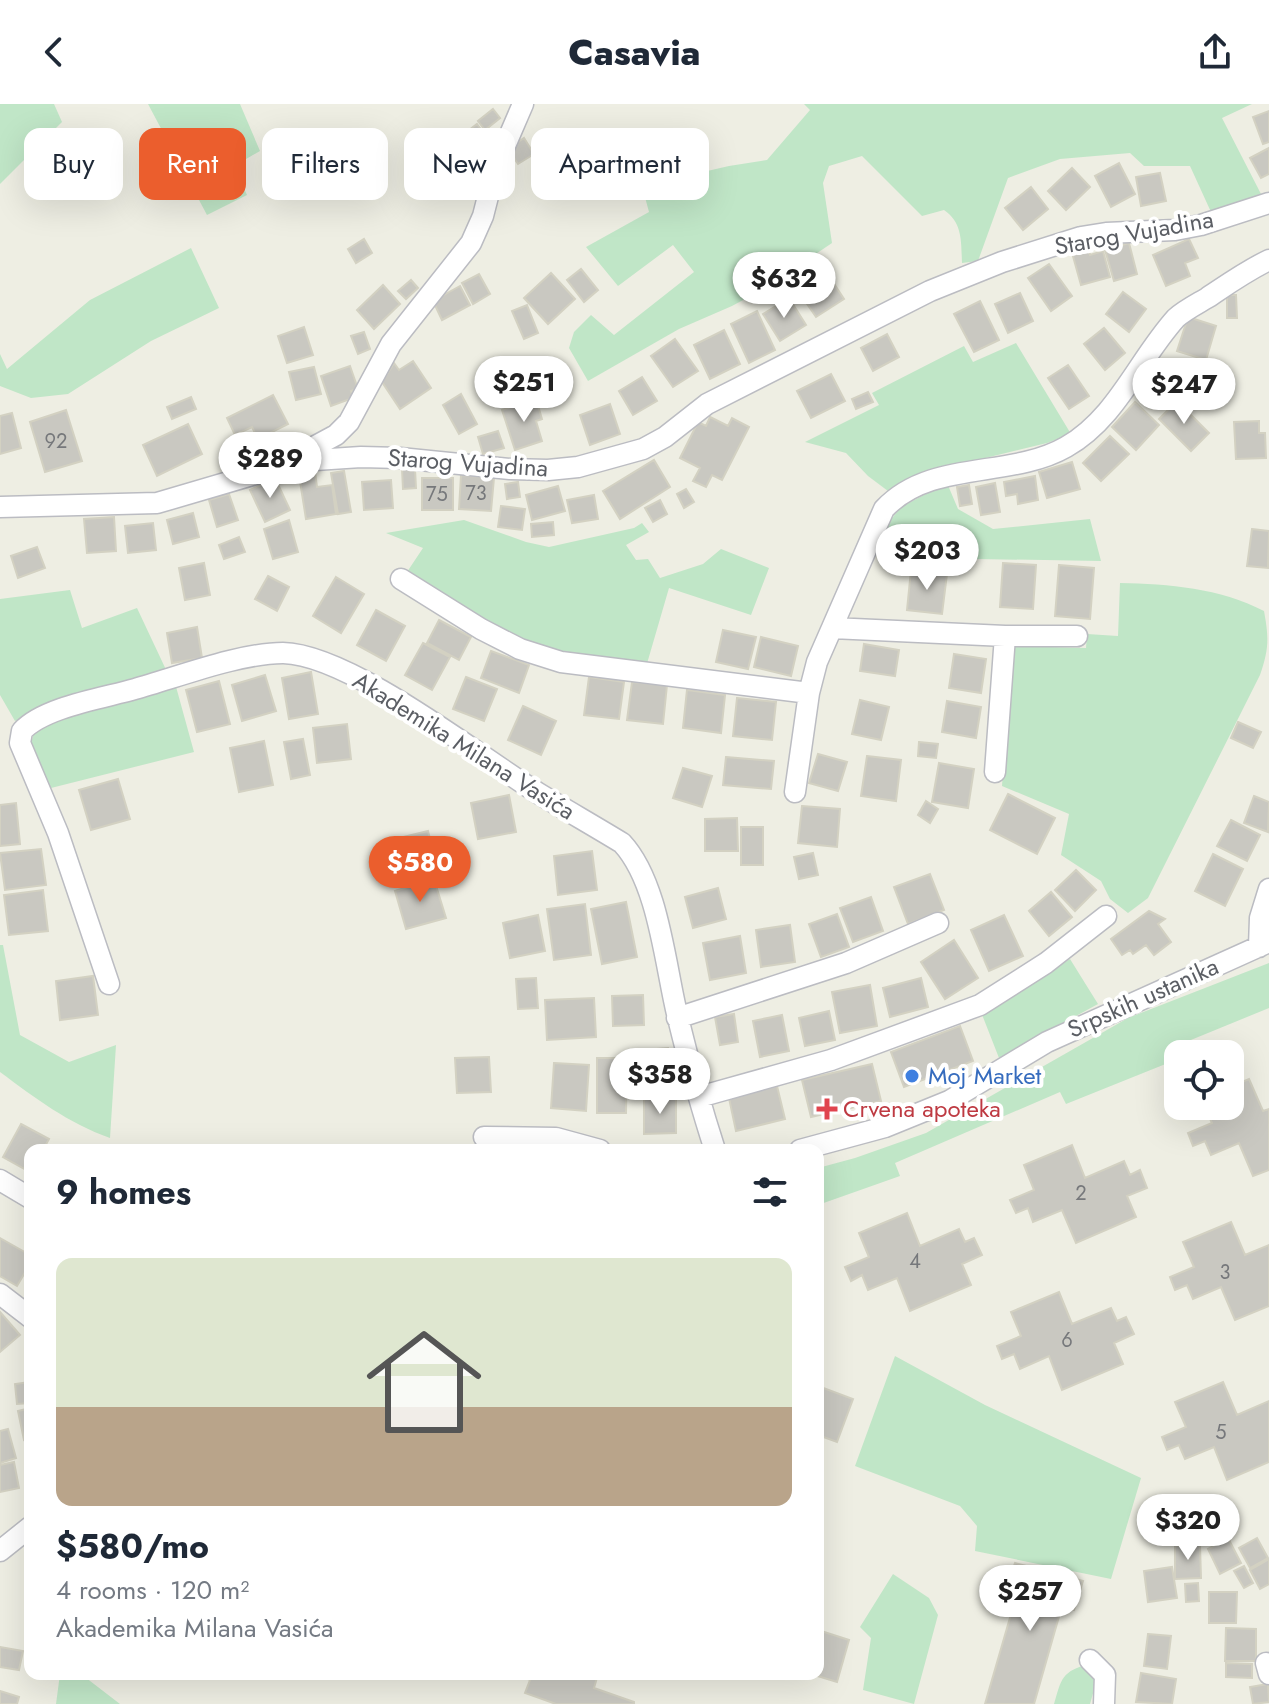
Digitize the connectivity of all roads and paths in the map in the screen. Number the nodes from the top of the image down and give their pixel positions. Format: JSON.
{"nodes":[{"id":1,"x":523,"y":104,"type":"edge"},
{"id":2,"x":1269,"y":203,"type":"edge"},
{"id":3,"x":1269,"y":260,"type":"edge"},
{"id":4,"x":300,"y":461,"type":"junction"},
{"id":5,"x":0,"y":507,"type":"edge"},
{"id":6,"x":401,"y":579,"type":"dead end"},
{"id":7,"x":832,"y":628,"type":"junction"},
{"id":8,"x":1005,"y":636,"type":"junction"},
{"id":9,"x":1077,"y":636,"type":"dead end"},
{"id":10,"x":809,"y":693,"type":"junction"},
{"id":11,"x":995,"y":772,"type":"dead end"},
{"id":12,"x":795,"y":792,"type":"dead end"},
{"id":13,"x":1269,"y":889,"type":"edge"},
{"id":14,"x":1106,"y":916,"type":"dead end"},
{"id":15,"x":938,"y":923,"type":"dead end"},
{"id":16,"x":1264,"y":944,"type":"edge"},
{"id":17,"x":109,"y":984,"type":"dead end"},
{"id":18,"x":677,"y":1018,"type":"junction"},
{"id":19,"x":699,"y":1097,"type":"junction"},
{"id":20,"x":484,"y":1137,"type":"dead end"},
{"id":21,"x":578,"y":1144,"type":"edge"},
{"id":22,"x":713,"y":1144,"type":"edge"},
{"id":23,"x":822,"y":1144,"type":"edge"},
{"id":24,"x":0,"y":1180,"type":"edge"},
{"id":25,"x":24,"y":1194,"type":"edge"},
{"id":26,"x":0,"y":1294,"type":"edge"},
{"id":27,"x":24,"y":1312,"type":"edge"},
{"id":28,"x":24,"y":1532,"type":"edge"},
{"id":29,"x":0,"y":1551,"type":"edge"},
{"id":30,"x":1090,"y":1660,"type":"dead end"},
{"id":31,"x":1104,"y":1704,"type":"edge"}],
"edges":[{"from":1,"to":4,"type":"street"},
{"from":2,"to":4,"type":"street","name":"Starog Vujadina"},
{"from":3,"to":7,"type":"street"},
{"from":4,"to":5,"type":"street","name":"Starog Vujadina"},
{"from":6,"to":10,"type":"street"},
{"from":7,"to":8,"type":"street"},
{"from":7,"to":10,"type":"street"},
{"from":8,"to":9,"type":"street"},
{"from":8,"to":11,"type":"street"},
{"from":10,"to":12,"type":"street"},
{"from":13,"to":16,"type":"street"},
{"from":14,"to":19,"type":"street"},
{"from":15,"to":18,"type":"street"},
{"from":16,"to":23,"type":"street","name":"Srpskih ustanika"},
{"from":17,"to":18,"type":"street","name":"Akademika Milana Vasića"},
{"from":18,"to":19,"type":"street","name":"Akademika Milana Vasića"},
{"from":19,"to":22,"type":"street","name":"Akademika Milana Vasića"},
{"from":20,"to":21,"type":"street"},
{"from":24,"to":25,"type":"street"},
{"from":26,"to":27,"type":"street"},
{"from":28,"to":29,"type":"street"},
{"from":30,"to":31,"type":"street"}]}
